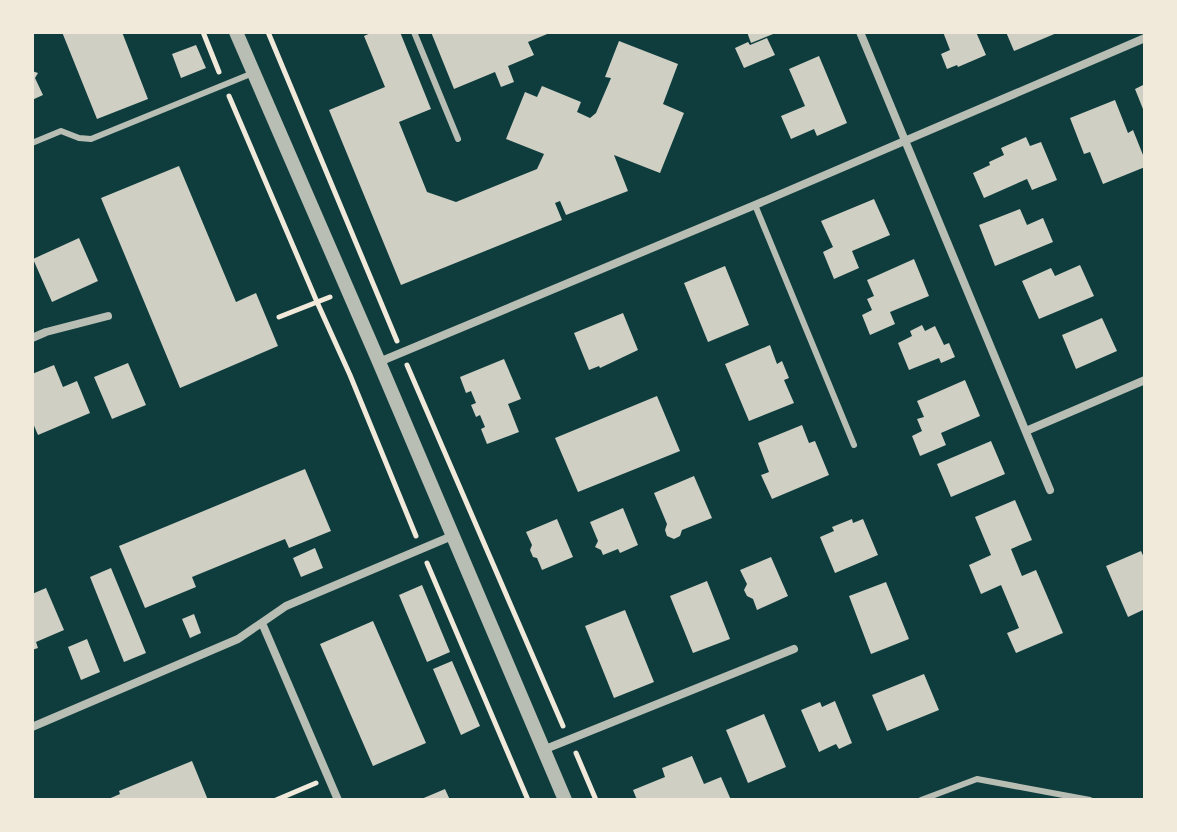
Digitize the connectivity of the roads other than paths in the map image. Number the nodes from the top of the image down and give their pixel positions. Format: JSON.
{"nodes":[{"id":1,"x":236,"y":32,"type":"edge"},
{"id":2,"x":414,"y":32,"type":"edge"},
{"id":3,"x":860,"y":32,"type":"edge"},
{"id":4,"x":1145,"y":38,"type":"edge"},
{"id":5,"x":253,"y":73,"type":"junction"},
{"id":6,"x":458,"y":139,"type":"dead end"},
{"id":7,"x":905,"y":141,"type":"junction"},
{"id":8,"x":32,"y":143,"type":"edge"},
{"id":9,"x":755,"y":205,"type":"junction"},
{"id":10,"x":108,"y":316,"type":"dead end"},
{"id":11,"x":32,"y":338,"type":"edge"},
{"id":12,"x":379,"y":362,"type":"junction"},
{"id":13,"x":1145,"y":380,"type":"edge"},
{"id":14,"x":1026,"y":431,"type":"junction"},
{"id":15,"x":854,"y":445,"type":"dead end"},
{"id":16,"x":1050,"y":490,"type":"dead end"},
{"id":17,"x":452,"y":536,"type":"junction"},
{"id":18,"x":262,"y":623,"type":"junction"},
{"id":19,"x":794,"y":649,"type":"dead end"},
{"id":20,"x":32,"y":727,"type":"edge"},
{"id":21,"x":543,"y":750,"type":"junction"},
{"id":22,"x":338,"y":800,"type":"edge"},
{"id":23,"x":565,"y":800,"type":"edge"},
{"id":24,"x":921,"y":800,"type":"edge"},
{"id":25,"x":1090,"y":800,"type":"edge"}],
"edges":[{"from":1,"to":5,"type":"street"},
{"from":2,"to":6,"type":"lane"},
{"from":3,"to":7,"type":"street"},
{"from":4,"to":7,"type":"street"},
{"from":5,"to":8,"type":"lane"},
{"from":5,"to":12,"type":"street"},
{"from":7,"to":9,"type":"street"},
{"from":7,"to":14,"type":"street"},
{"from":9,"to":12,"type":"street"},
{"from":9,"to":15,"type":"lane"},
{"from":10,"to":11,"type":"street"},
{"from":12,"to":17,"type":"street"},
{"from":13,"to":14,"type":"street"},
{"from":14,"to":16,"type":"street"},
{"from":17,"to":18,"type":"street"},
{"from":17,"to":21,"type":"street"},
{"from":18,"to":20,"type":"street"},
{"from":18,"to":22,"type":"street"},
{"from":19,"to":21,"type":"street"},
{"from":21,"to":23,"type":"street"},
{"from":24,"to":25,"type":"lane"}]}
